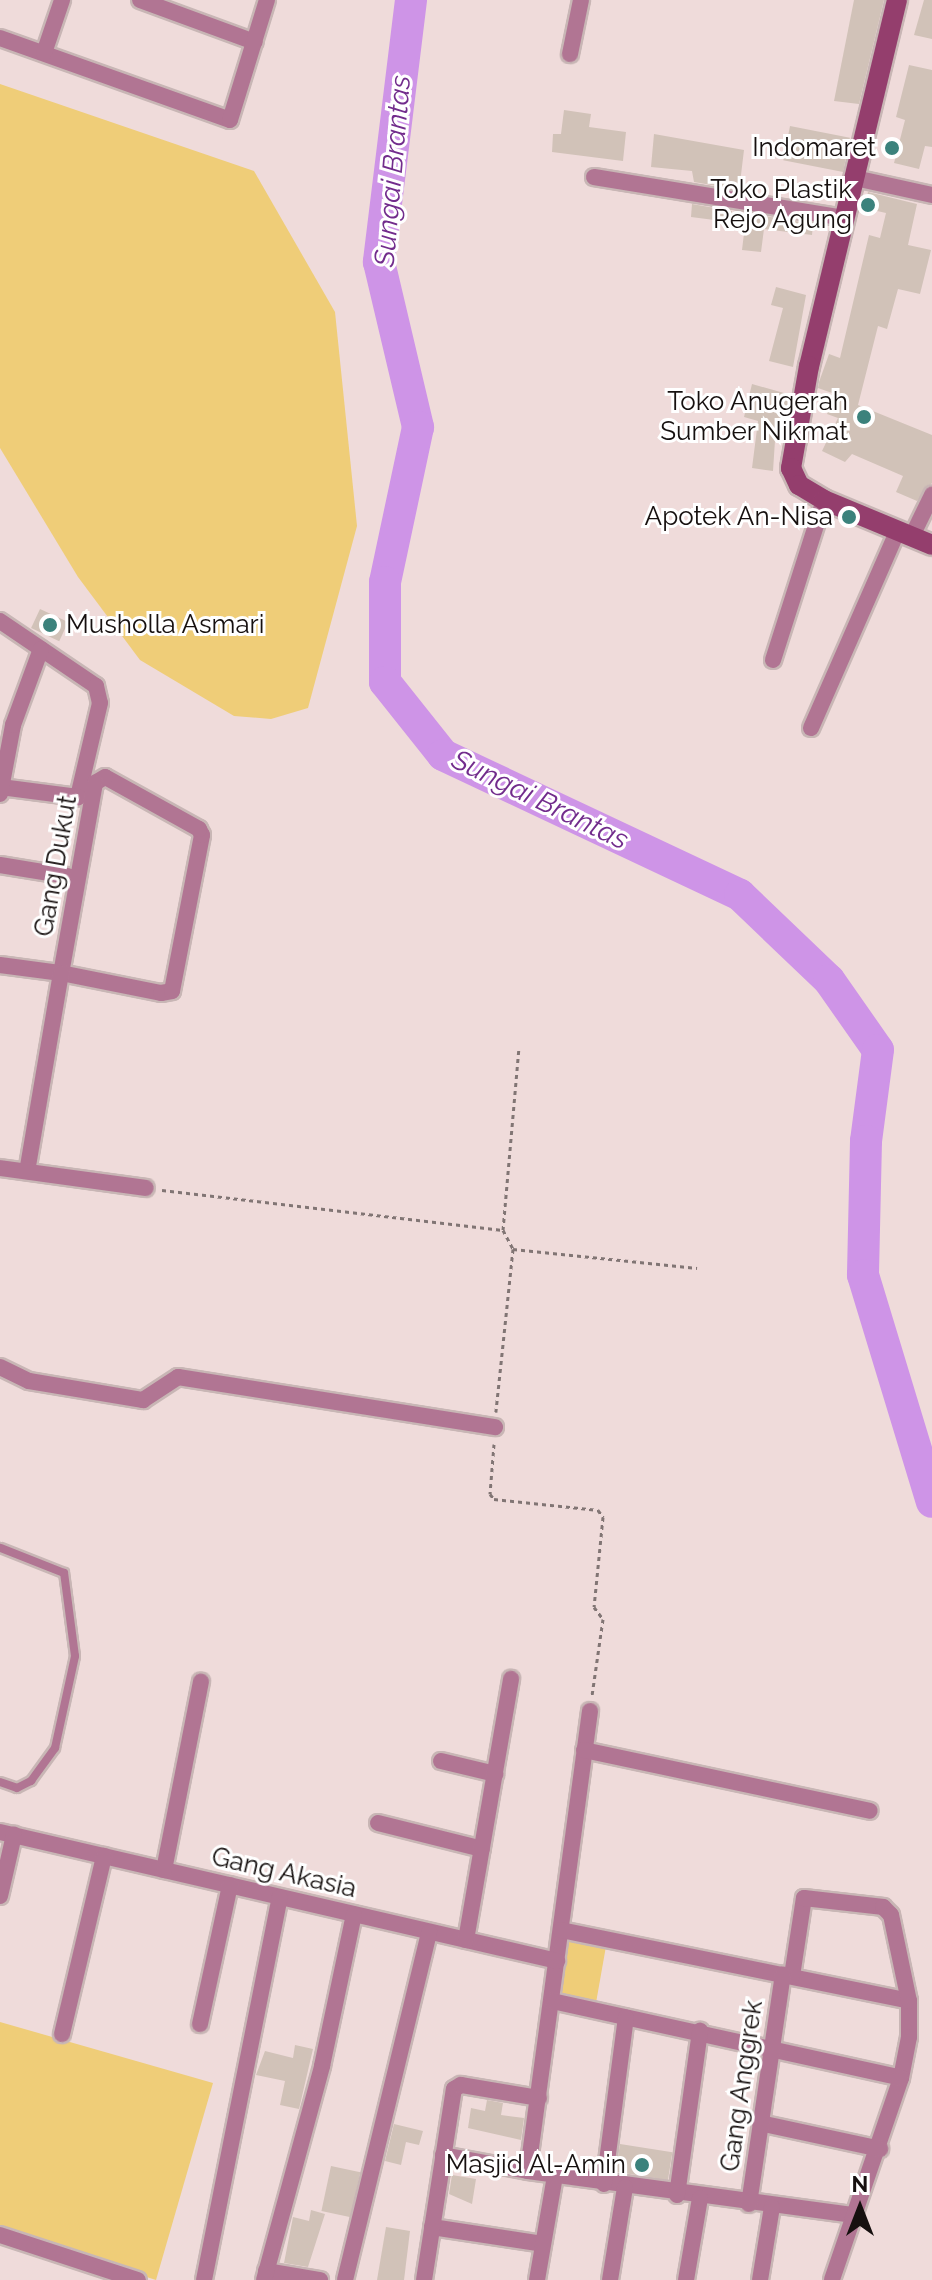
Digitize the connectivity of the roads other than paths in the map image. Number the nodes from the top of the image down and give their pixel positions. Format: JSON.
{"nodes":[{"id":1,"x":62,"y":0,"type":"edge"},
{"id":2,"x":140,"y":0,"type":"edge"},
{"id":3,"x":267,"y":0,"type":"edge"},
{"id":4,"x":581,"y":0,"type":"edge"},
{"id":5,"x":897,"y":0,"type":"edge"},
{"id":6,"x":0,"y":38,"type":"edge"},
{"id":7,"x":255,"y":42,"type":"junction"},
{"id":8,"x":44,"y":53,"type":"junction"},
{"id":9,"x":570,"y":54,"type":"dead end"},
{"id":10,"x":594,"y":177,"type":"dead end"},
{"id":11,"x":855,"y":178,"type":"junction"},
{"id":12,"x":932,"y":195,"type":"edge"},
{"id":13,"x":844,"y":218,"type":"junction"},
{"id":14,"x":932,"y":495,"type":"edge"},
{"id":15,"x":824,"y":500,"type":"junction"},
{"id":16,"x":905,"y":533,"type":"junction"},
{"id":17,"x":932,"y":545,"type":"edge"},
{"id":18,"x":0,"y":621,"type":"edge"},
{"id":19,"x":41,"y":649,"type":"junction"},
{"id":20,"x":773,"y":660,"type":"dead end"},
{"id":21,"x":6,"y":721,"type":"edge"},
{"id":22,"x":811,"y":728,"type":"dead end"},
{"id":23,"x":1,"y":791,"type":"edge"},
{"id":24,"x":0,"y":865,"type":"edge"},
{"id":25,"x":68,"y":876,"type":"dead end"},
{"id":26,"x":0,"y":965,"type":"edge"},
{"id":27,"x":61,"y":973,"type":"junction"},
{"id":28,"x":0,"y":1168,"type":"edge"},
{"id":29,"x":27,"y":1171,"type":"junction"},
{"id":30,"x":146,"y":1188,"type":"road end"},
{"id":31,"x":0,"y":1367,"type":"edge"},
{"id":32,"x":495,"y":1427,"type":"road end"},
{"id":33,"x":1,"y":1548,"type":"edge"},
{"id":34,"x":511,"y":1679,"type":"dead end"},
{"id":35,"x":201,"y":1682,"type":"dead end"},
{"id":36,"x":590,"y":1711,"type":"road end"},
{"id":37,"x":584,"y":1750,"type":"junction"},
{"id":38,"x":441,"y":1761,"type":"dead end"},
{"id":39,"x":495,"y":1774,"type":"junction"},
{"id":40,"x":0,"y":1782,"type":"edge"},
{"id":41,"x":870,"y":1811,"type":"dead end"},
{"id":42,"x":378,"y":1823,"type":"dead end"},
{"id":43,"x":7,"y":1833,"type":"edge"},
{"id":44,"x":482,"y":1849,"type":"junction"},
{"id":45,"x":104,"y":1856,"type":"junction"},
{"id":46,"x":164,"y":1870,"type":"junction"},
{"id":47,"x":230,"y":1885,"type":"junction"},
{"id":48,"x":0,"y":1896,"type":"edge"},
{"id":49,"x":280,"y":1897,"type":"junction"},
{"id":50,"x":354,"y":1914,"type":"junction"},
{"id":51,"x":561,"y":1930,"type":"junction"},
{"id":52,"x":429,"y":1932,"type":"junction"},
{"id":53,"x":466,"y":1940,"type":"junction"},
{"id":54,"x":557,"y":1961,"type":"junction"},
{"id":55,"x":788,"y":1976,"type":"junction"},
{"id":56,"x":552,"y":2001,"type":"junction"},
{"id":57,"x":909,"y":2001,"type":"junction"},
{"id":58,"x":626,"y":2017,"type":"junction"},
{"id":59,"x":200,"y":2024,"type":"dead end"},
{"id":60,"x":700,"y":2031,"type":"junction"},
{"id":61,"x":62,"y":2034,"type":"dead end"},
{"id":62,"x":770,"y":2048,"type":"junction"},
{"id":63,"x":901,"y":2078,"type":"junction"},
{"id":64,"x":539,"y":2098,"type":"junction"},
{"id":65,"x":760,"y":2123,"type":"junction"},
{"id":66,"x":880,"y":2149,"type":"junction"},
{"id":67,"x":443,"y":2155,"type":"junction"},
{"id":68,"x":528,"y":2171,"type":"junction"},
{"id":69,"x":555,"y":2176,"type":"junction"},
{"id":70,"x":604,"y":2184,"type":"junction"},
{"id":71,"x":625,"y":2187,"type":"junction"},
{"id":72,"x":677,"y":2195,"type":"junction"},
{"id":73,"x":700,"y":2198,"type":"junction"},
{"id":74,"x":749,"y":2204,"type":"junction"},
{"id":75,"x":772,"y":2207,"type":"junction"},
{"id":76,"x":852,"y":2215,"type":"junction"},
{"id":77,"x":432,"y":2227,"type":"junction"},
{"id":78,"x":0,"y":2235,"type":"edge"},
{"id":79,"x":543,"y":2244,"type":"junction"},
{"id":80,"x":265,"y":2276,"type":"edge"},
{"id":81,"x":138,"y":2280,"type":"edge"},
{"id":82,"x":204,"y":2280,"type":"edge"},
{"id":83,"x":320,"y":2280,"type":"edge"},
{"id":84,"x":345,"y":2280,"type":"edge"},
{"id":85,"x":424,"y":2280,"type":"edge"},
{"id":86,"x":537,"y":2280,"type":"edge"},
{"id":87,"x":610,"y":2280,"type":"edge"},
{"id":88,"x":686,"y":2280,"type":"edge"},
{"id":89,"x":760,"y":2280,"type":"edge"},
{"id":90,"x":832,"y":2280,"type":"edge"}],
"edges":[{"from":1,"to":8,"type":"street"},
{"from":2,"to":7,"type":"street"},
{"from":3,"to":7,"type":"street"},
{"from":4,"to":9,"type":"street"},
{"from":5,"to":11,"type":"main road"},
{"from":6,"to":8,"type":"street"},
{"from":7,"to":8,"type":"street"},
{"from":10,"to":13,"type":"street"},
{"from":11,"to":12,"type":"street"},
{"from":11,"to":13,"type":"main road"},
{"from":13,"to":15,"type":"main road"},
{"from":14,"to":16,"type":"street"},
{"from":15,"to":16,"type":"main road"},
{"from":15,"to":20,"type":"street"},
{"from":16,"to":17,"type":"main road"},
{"from":16,"to":22,"type":"street"},
{"from":18,"to":19,"type":"street"},
{"from":19,"to":21,"type":"street"},
{"from":19,"to":23,"type":"street"},
{"from":21,"to":23,"type":"street"},
{"from":24,"to":25,"type":"street"},
{"from":26,"to":27,"type":"street"},
{"from":27,"to":27,"type":"street","name":"Gang Dukut"},
{"from":27,"to":29,"type":"street"},
{"from":28,"to":29,"type":"street"},
{"from":29,"to":30,"type":"street"},
{"from":31,"to":32,"type":"street"},
{"from":33,"to":40,"type":"lane"},
{"from":34,"to":39,"type":"street"},
{"from":35,"to":46,"type":"street"},
{"from":36,"to":37,"type":"street"},
{"from":37,"to":41,"type":"street"},
{"from":37,"to":51,"type":"street"},
{"from":38,"to":39,"type":"street"},
{"from":39,"to":44,"type":"street"},
{"from":42,"to":44,"type":"street"},
{"from":43,"to":45,"type":"street","name":"Gang Akasia"},
{"from":43,"to":48,"type":"street"},
{"from":44,"to":53,"type":"street"},
{"from":45,"to":46,"type":"street","name":"Gang Akasia"},
{"from":45,"to":61,"type":"street"},
{"from":46,"to":47,"type":"street","name":"Gang Akasia"},
{"from":47,"to":49,"type":"street","name":"Gang Akasia"},
{"from":47,"to":59,"type":"street"},
{"from":49,"to":50,"type":"street","name":"Gang Akasia"},
{"from":49,"to":82,"type":"street"},
{"from":50,"to":52,"type":"street","name":"Gang Akasia"},
{"from":50,"to":80,"type":"street"},
{"from":51,"to":54,"type":"street"},
{"from":51,"to":55,"type":"street"},
{"from":52,"to":53,"type":"street","name":"Gang Akasia"},
{"from":52,"to":84,"type":"street"},
{"from":53,"to":54,"type":"street","name":"Gang Akasia"},
{"from":54,"to":56,"type":"street"},
{"from":55,"to":57,"type":"street"},
{"from":55,"to":57,"type":"street","name":"Gang Anggrek"},
{"from":55,"to":62,"type":"street","name":"Gang Anggrek"},
{"from":56,"to":58,"type":"street"},
{"from":56,"to":64,"type":"street"},
{"from":57,"to":63,"type":"street"},
{"from":58,"to":60,"type":"street"},
{"from":58,"to":70,"type":"street"},
{"from":60,"to":62,"type":"street"},
{"from":60,"to":72,"type":"street"},
{"from":62,"to":63,"type":"street"},
{"from":62,"to":65,"type":"street","name":"Gang Anggrek"},
{"from":63,"to":66,"type":"street"},
{"from":64,"to":67,"type":"street"},
{"from":64,"to":68,"type":"street"},
{"from":65,"to":66,"type":"street"},
{"from":65,"to":74,"type":"street","name":"Gang Anggrek"},
{"from":66,"to":76,"type":"street"},
{"from":67,"to":68,"type":"street"},
{"from":67,"to":77,"type":"street"},
{"from":68,"to":69,"type":"street"},
{"from":69,"to":70,"type":"street"},
{"from":69,"to":79,"type":"street"},
{"from":70,"to":71,"type":"street"},
{"from":71,"to":72,"type":"street"},
{"from":71,"to":87,"type":"street"},
{"from":72,"to":73,"type":"street"},
{"from":73,"to":74,"type":"street"},
{"from":73,"to":88,"type":"street"},
{"from":74,"to":75,"type":"street"},
{"from":75,"to":76,"type":"street"},
{"from":75,"to":89,"type":"street"},
{"from":76,"to":90,"type":"street"},
{"from":77,"to":79,"type":"street"},
{"from":77,"to":85,"type":"street"},
{"from":78,"to":81,"type":"street"},
{"from":79,"to":86,"type":"street"},
{"from":80,"to":83,"type":"street"}]}
